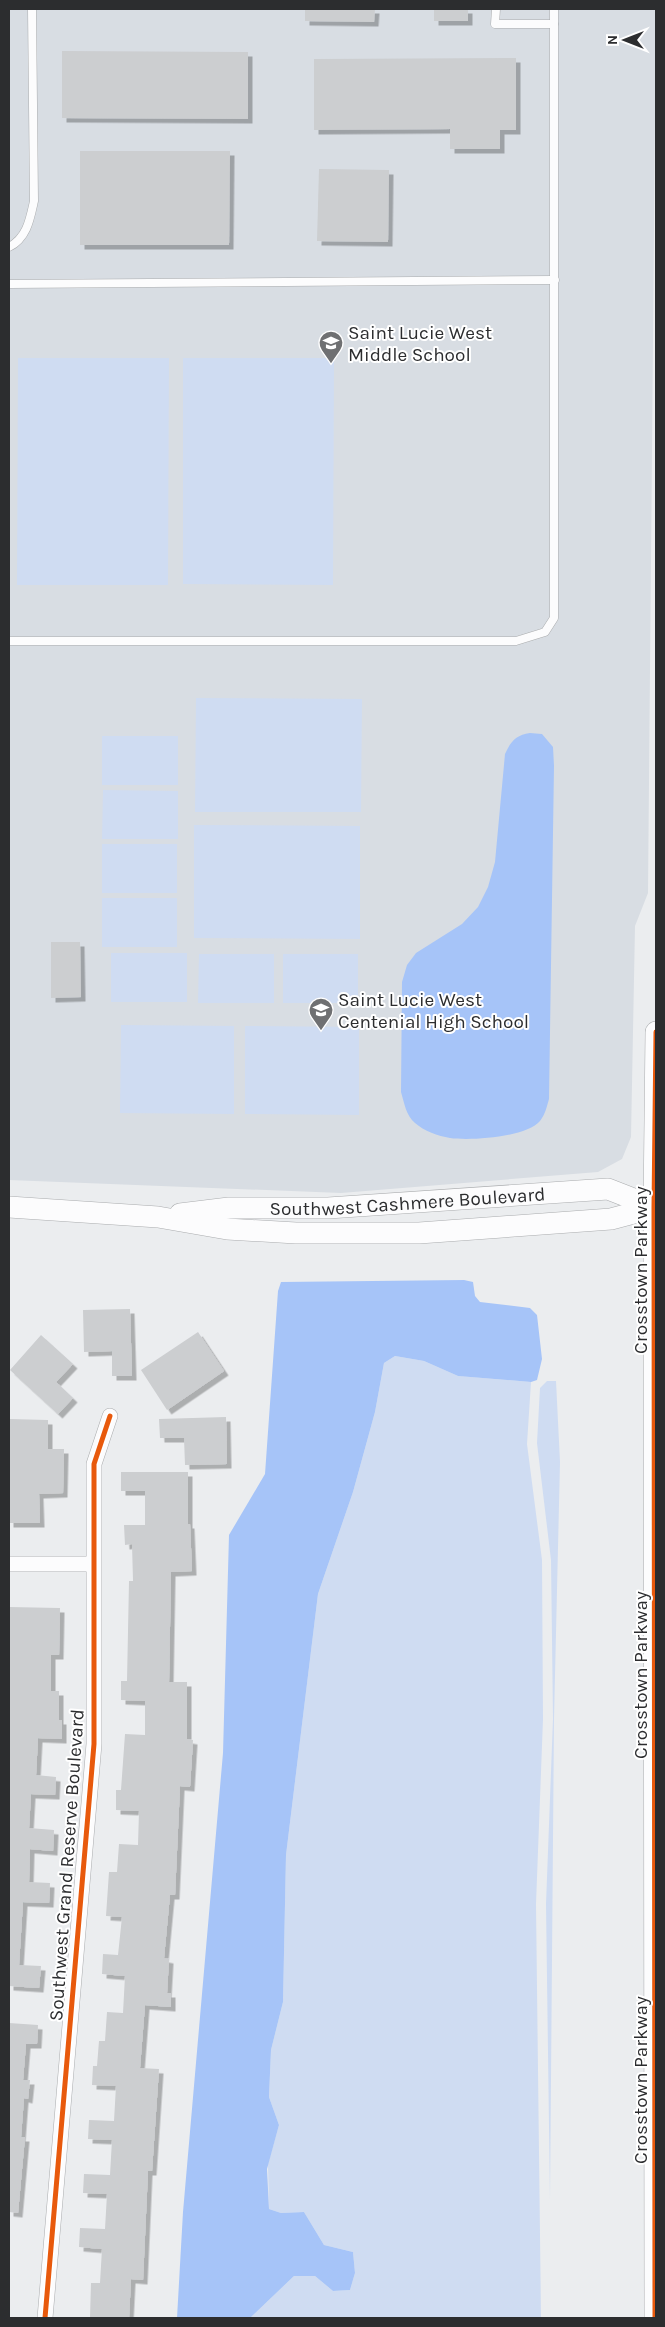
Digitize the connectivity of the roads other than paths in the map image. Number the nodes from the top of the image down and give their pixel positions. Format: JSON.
{"nodes":[{"id":1,"x":32,"y":9,"type":"edge"},
{"id":2,"x":496,"y":9,"type":"edge"},
{"id":3,"x":554,"y":9,"type":"edge"},
{"id":4,"x":554,"y":24,"type":"junction"},
{"id":5,"x":9,"y":247,"type":"edge"},
{"id":6,"x":555,"y":280,"type":"junction"},
{"id":7,"x":9,"y":284,"type":"edge"},
{"id":8,"x":9,"y":640,"type":"edge"},
{"id":9,"x":656,"y":1032,"type":"edge"},
{"id":10,"x":9,"y":1207,"type":"edge"},
{"id":11,"x":655,"y":1207,"type":"edge"},
{"id":12,"x":158,"y":1217,"type":"junction"},
{"id":13,"x":110,"y":1416,"type":"dead end"},
{"id":14,"x":9,"y":1564,"type":"edge"},
{"id":15,"x":93,"y":1564,"type":"junction"},
{"id":16,"x":45,"y":2318,"type":"edge"},
{"id":17,"x":656,"y":2318,"type":"edge"}],
"edges":[{"from":1,"to":5,"type":"lane"},
{"from":2,"to":4,"type":"lane"},
{"from":3,"to":4,"type":"lane"},
{"from":4,"to":6,"type":"lane"},
{"from":6,"to":7,"type":"lane"},
{"from":6,"to":8,"type":"lane"},
{"from":9,"to":11,"type":"main road","name":"Crosstown Parkway"},
{"from":10,"to":12,"type":"main road","name":"Southwest Cashmere Boulevard"},
{"from":11,"to":12,"type":"main road","name":"Southwest Cashmere Boulevard"},
{"from":11,"to":12,"type":"main road","name":"Southwest Cashmere Boulevard"},
{"from":11,"to":17,"type":"main road","name":"Crosstown Parkway"},
{"from":13,"to":15,"type":"street","name":"Southwest Grand Reserve Boulevard"},
{"from":14,"to":15,"type":"street"},
{"from":15,"to":16,"type":"street","name":"Southwest Grand Reserve Boulevard"}]}
